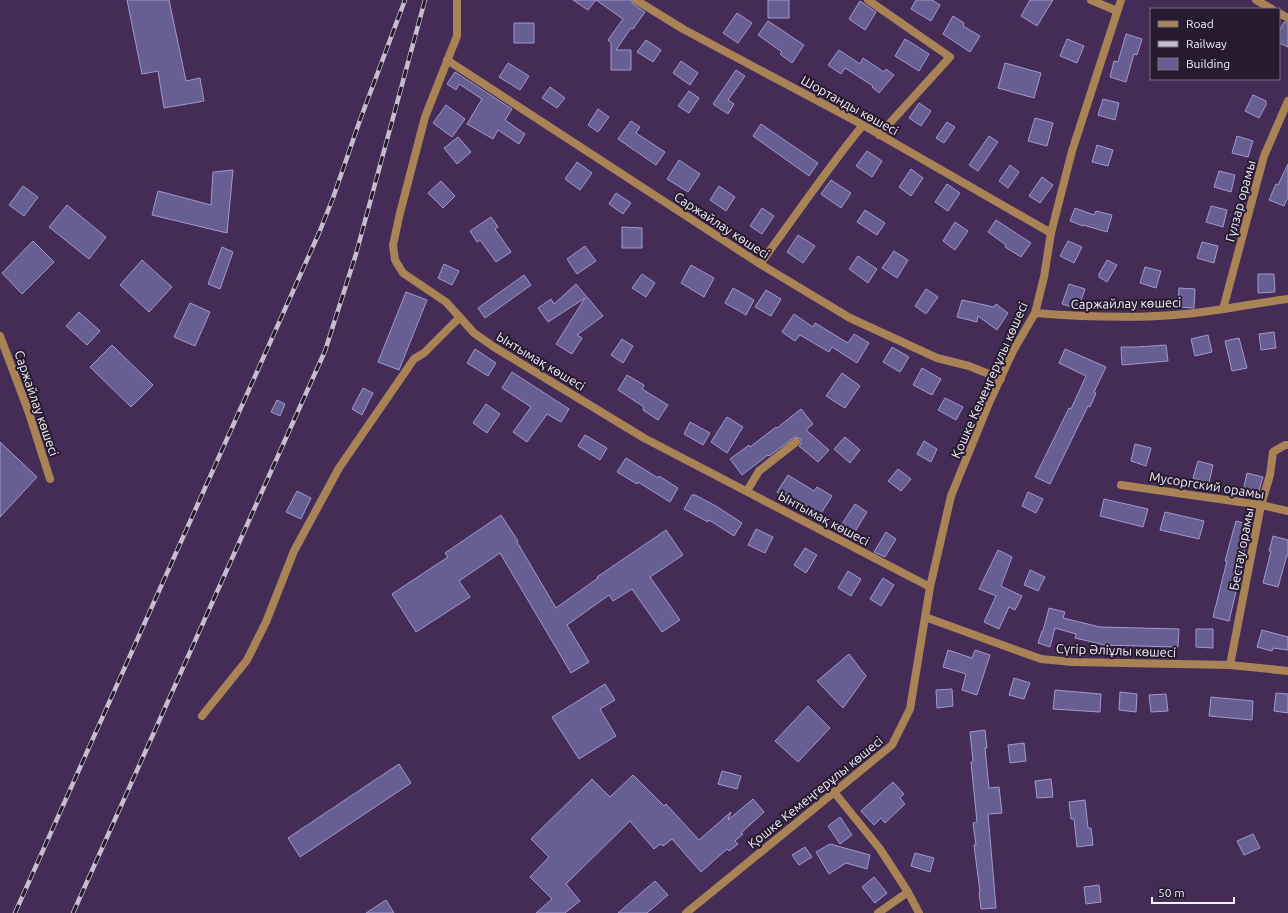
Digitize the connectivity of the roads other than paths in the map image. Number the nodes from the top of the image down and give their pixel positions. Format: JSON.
{"nodes":[{"id":1,"x":457,"y":0,"type":"edge"},
{"id":2,"x":636,"y":0,"type":"edge"},
{"id":3,"x":868,"y":0,"type":"edge"},
{"id":4,"x":1090,"y":0,"type":"edge"},
{"id":5,"x":1121,"y":0,"type":"edge"},
{"id":6,"x":1256,"y":0,"type":"edge"},
{"id":7,"x":1270,"y":8,"type":"edge"},
{"id":8,"x":1117,"y":11,"type":"junction"},
{"id":9,"x":447,"y":60,"type":"junction"},
{"id":10,"x":1288,"y":102,"type":"edge"},
{"id":11,"x":863,"y":125,"type":"junction"},
{"id":12,"x":879,"y":135,"type":"junction"},
{"id":13,"x":1051,"y":233,"type":"junction"},
{"id":14,"x":760,"y":264,"type":"junction"},
{"id":15,"x":1288,"y":299,"type":"edge"},
{"id":16,"x":1223,"y":309,"type":"junction"},
{"id":17,"x":1035,"y":313,"type":"junction"},
{"id":18,"x":460,"y":317,"type":"junction"},
{"id":19,"x":0,"y":336,"type":"edge"},
{"id":20,"x":1001,"y":379,"type":"junction"},
{"id":21,"x":796,"y":442,"type":"dead end"},
{"id":22,"x":1287,"y":445,"type":"edge"},
{"id":23,"x":50,"y":479,"type":"dead end"},
{"id":24,"x":1122,"y":485,"type":"dead end"},
{"id":25,"x":747,"y":491,"type":"junction"},
{"id":26,"x":1261,"y":505,"type":"junction"},
{"id":27,"x":1288,"y":511,"type":"edge"},
{"id":28,"x":930,"y":587,"type":"junction"},
{"id":29,"x":925,"y":617,"type":"junction"},
{"id":30,"x":1230,"y":665,"type":"junction"},
{"id":31,"x":1288,"y":671,"type":"edge"},
{"id":32,"x":202,"y":716,"type":"dead end"},
{"id":33,"x":834,"y":792,"type":"junction"},
{"id":34,"x":908,"y":892,"type":"junction"},
{"id":35,"x":686,"y":913,"type":"edge"},
{"id":36,"x":878,"y":913,"type":"edge"},
{"id":37,"x":919,"y":913,"type":"edge"}],
"edges":[{"from":1,"to":9,"type":"street","name":"Ынтымақ көшесі"},
{"from":2,"to":11,"type":"street","name":"Шортанды көшесі"},
{"from":3,"to":12,"type":"street"},
{"from":4,"to":8,"type":"street"},
{"from":5,"to":8,"type":"street","name":"Қошке Кемеңгерұлы көшесі"},
{"from":6,"to":7,"type":"street"},
{"from":8,"to":13,"type":"street","name":"Қошке Кемеңгерұлы көшесі"},
{"from":9,"to":14,"type":"street","name":"Саржайлау көшесі"},
{"from":9,"to":18,"type":"street","name":"Ынтымақ көшесі"},
{"from":10,"to":16,"type":"street","name":"Гүлзар орамы"},
{"from":11,"to":12,"type":"street","name":"Шортанды көшесі"},
{"from":11,"to":14,"type":"street"},
{"from":12,"to":13,"type":"street","name":"Шортанды көшесі"},
{"from":13,"to":17,"type":"street","name":"Қошке Кемеңгерұлы көшесі"},
{"from":14,"to":20,"type":"street","name":"Саржайлау көшесі"},
{"from":15,"to":16,"type":"street","name":"Саржайлау көшесі"},
{"from":16,"to":17,"type":"street","name":"Саржайлау көшесі"},
{"from":17,"to":20,"type":"street","name":"Қошке Кемеңгерұлы көшесі"},
{"from":18,"to":25,"type":"street","name":"Ынтымақ көшесі"},
{"from":18,"to":32,"type":"street"},
{"from":19,"to":23,"type":"street","name":"Саржайлау көшесі"},
{"from":20,"to":28,"type":"street","name":"Қошке Кемеңгерұлы көшесі"},
{"from":21,"to":25,"type":"street"},
{"from":22,"to":26,"type":"street","name":"Бестау орамы"},
{"from":24,"to":26,"type":"street","name":"Мусоргский орамы"},
{"from":25,"to":28,"type":"street","name":"Ынтымақ көшесі"},
{"from":26,"to":27,"type":"street","name":"Мусоргский орамы"},
{"from":26,"to":30,"type":"street","name":"Бестау орамы"},
{"from":28,"to":29,"type":"street","name":"Қошке Кемеңгерұлы көшесі"},
{"from":29,"to":30,"type":"street","name":"Сүгір Әліұлы көшесі"},
{"from":29,"to":33,"type":"street","name":"Қошке Кемеңгерұлы көшесі"},
{"from":30,"to":31,"type":"street","name":"Сүгір Әліұлы көшесі"},
{"from":33,"to":34,"type":"street"},
{"from":33,"to":35,"type":"street","name":"Қошке Кемеңгерұлы көшесі"},
{"from":34,"to":36,"type":"street"},
{"from":34,"to":37,"type":"street"}]}
